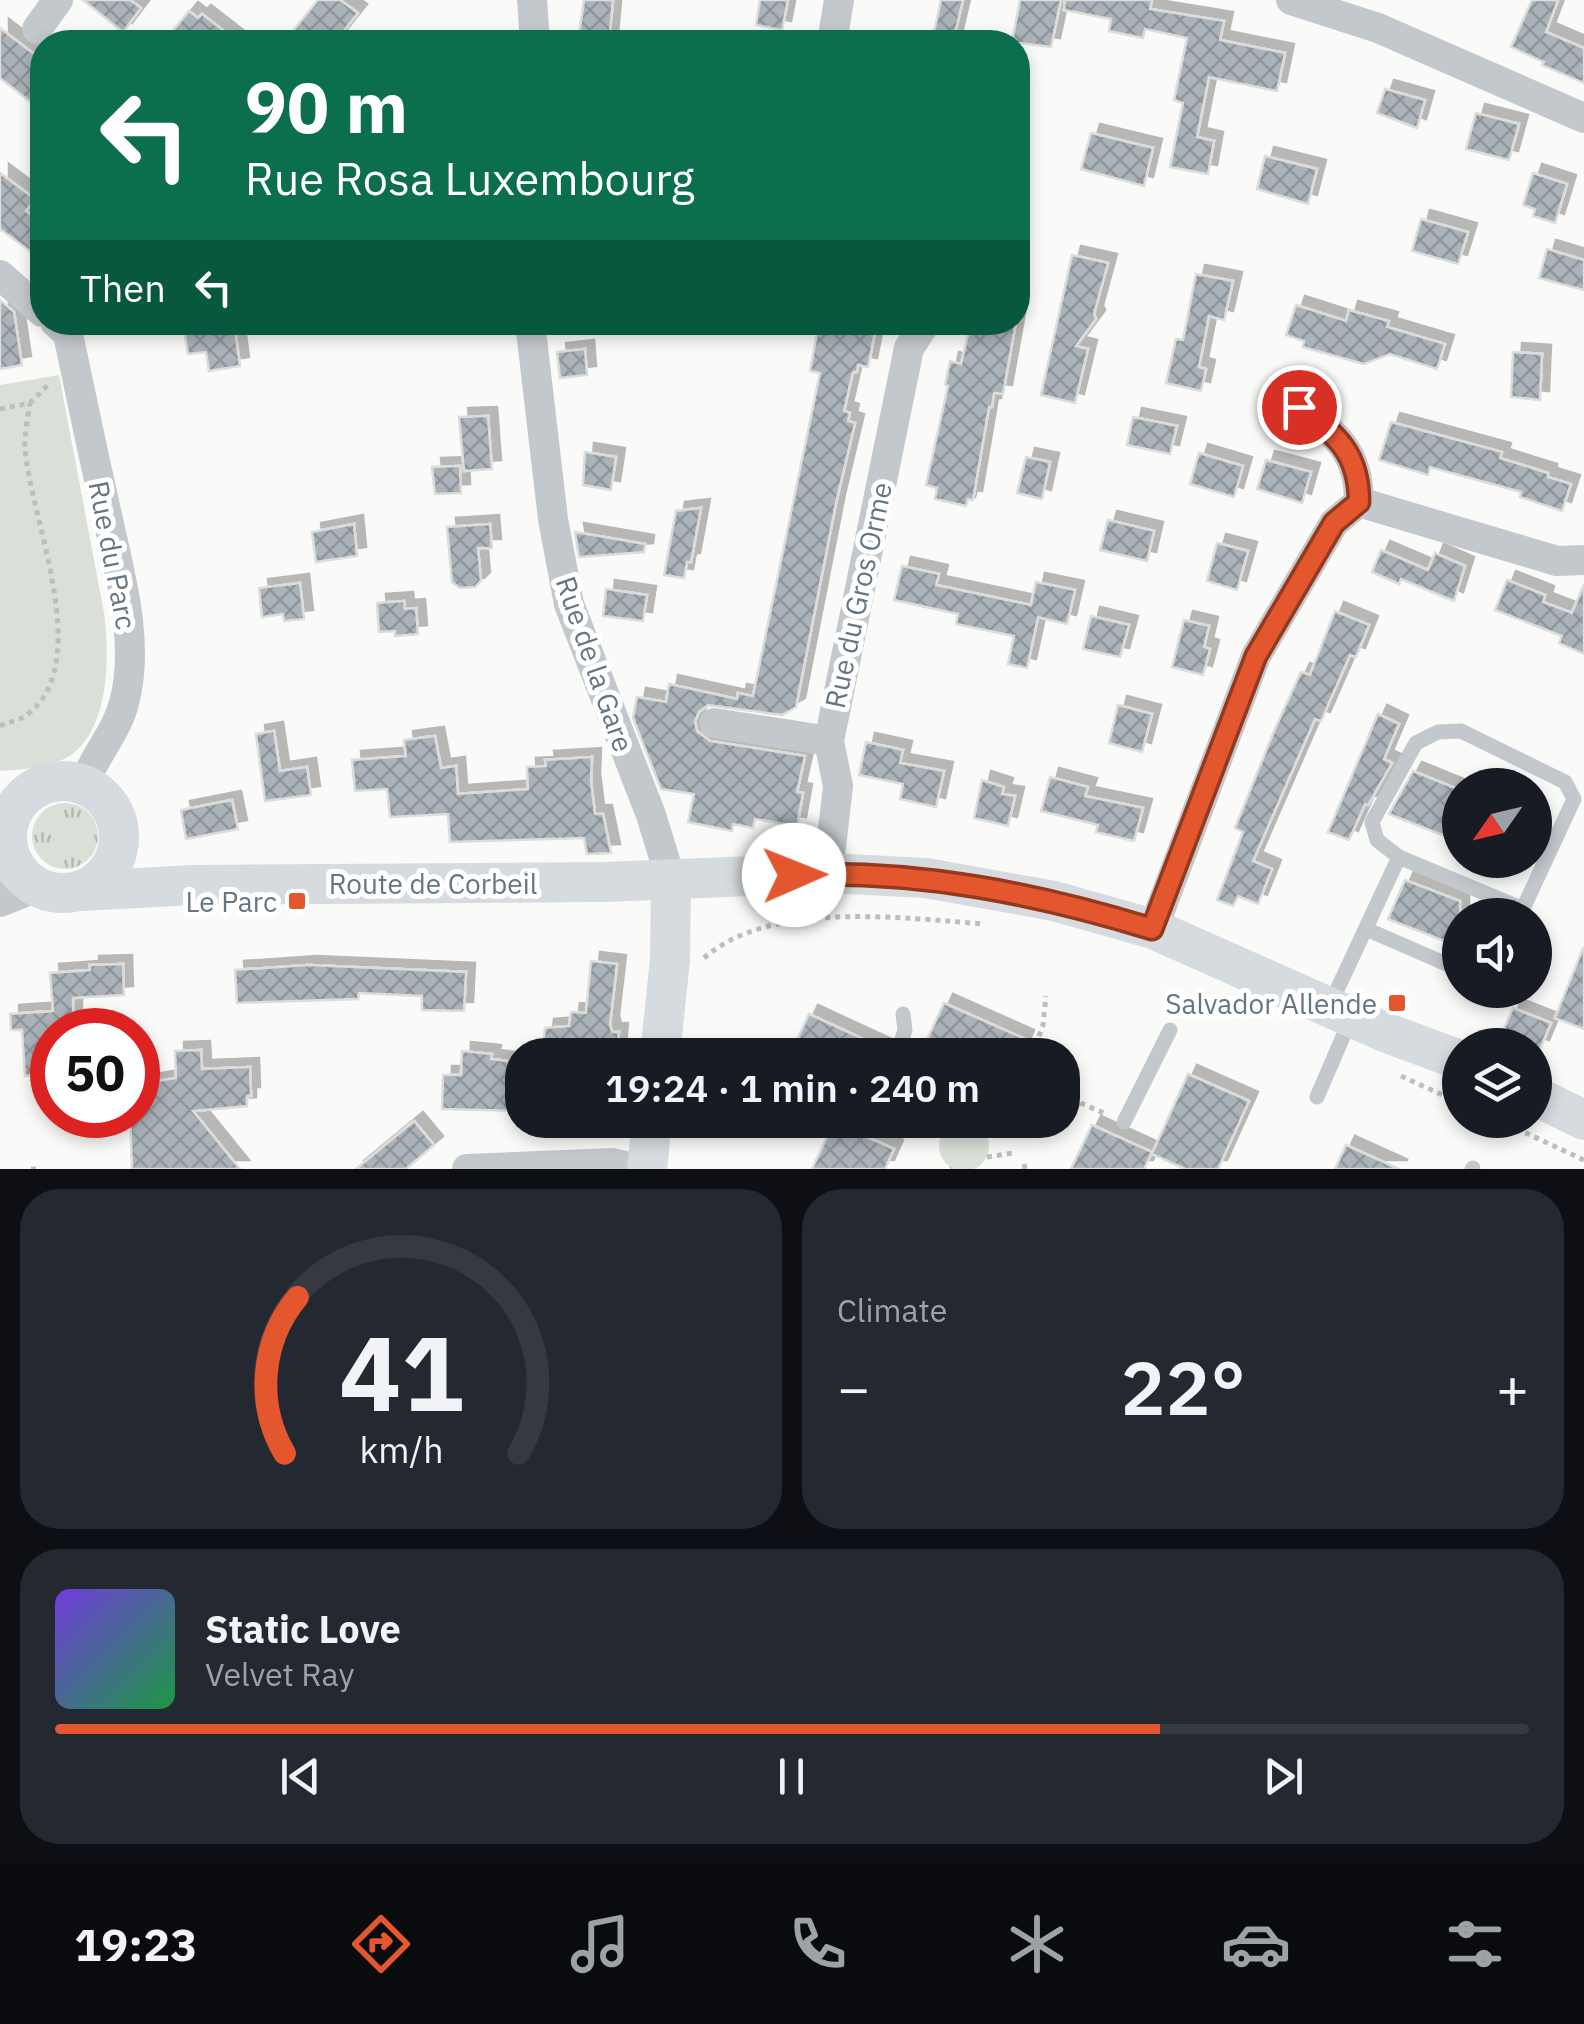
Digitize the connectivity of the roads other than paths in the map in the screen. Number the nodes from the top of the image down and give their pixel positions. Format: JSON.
{"nodes":[{"id":1,"x":58,"y":0,"type":"edge"},
{"id":2,"x":532,"y":0,"type":"edge"},
{"id":3,"x":839,"y":0,"type":"edge"},
{"id":4,"x":1291,"y":0,"type":"edge"},
{"id":5,"x":37,"y":29,"type":"dead end"},
{"id":6,"x":533,"y":30,"type":"edge"},
{"id":7,"x":834,"y":30,"type":"edge"},
{"id":8,"x":1584,"y":118,"type":"edge"},
{"id":9,"x":0,"y":276,"type":"edge"},
{"id":10,"x":30,"y":302,"type":"edge"},
{"id":11,"x":68,"y":335,"type":"edge"},
{"id":12,"x":532,"y":335,"type":"edge"},
{"id":13,"x":918,"y":335,"type":"edge"},
{"id":14,"x":1299,"y":407,"type":"dead end"},
{"id":15,"x":1359,"y":502,"type":"junction"},
{"id":16,"x":1584,"y":560,"type":"edge"},
{"id":17,"x":714,"y":724,"type":"dead end"},
{"id":18,"x":828,"y":741,"type":"junction"},
{"id":19,"x":84,"y":784,"type":"junction"},
{"id":20,"x":10,"y":822,"type":"edge"},
{"id":21,"x":120,"y":838,"type":"junction"},
{"id":22,"x":1399,"y":857,"type":"junction"},
{"id":23,"x":828,"y":874,"type":"junction"},
{"id":24,"x":671,"y":880,"type":"junction"},
{"id":25,"x":194,"y":885,"type":"junction"},
{"id":26,"x":38,"y":887,"type":"junction"},
{"id":27,"x":81,"y":891,"type":"junction"},
{"id":28,"x":1490,"y":898,"type":"edge"},
{"id":29,"x":1528,"y":898,"type":"edge"},
{"id":30,"x":0,"y":902,"type":"edge"},
{"id":31,"x":1152,"y":929,"type":"junction"},
{"id":32,"x":1366,"y":929,"type":"junction"},
{"id":33,"x":1442,"y":962,"type":"edge"},
{"id":34,"x":1340,"y":1012,"type":"junction"},
{"id":35,"x":903,"y":1014,"type":"dead end"},
{"id":36,"x":1170,"y":1030,"type":"dead end"},
{"id":37,"x":662,"y":1038,"type":"edge"},
{"id":38,"x":903,"y":1038,"type":"edge"},
{"id":39,"x":1442,"y":1053,"type":"edge"},
{"id":40,"x":1317,"y":1097,"type":"dead end"},
{"id":41,"x":1552,"y":1103,"type":"edge"},
{"id":42,"x":1583,"y":1115,"type":"edge"},
{"id":43,"x":1124,"y":1122,"type":"road end"},
{"id":44,"x":650,"y":1138,"type":"edge"},
{"id":45,"x":467,"y":1169,"type":"edge"},
{"id":46,"x":637,"y":1169,"type":"edge"},
{"id":47,"x":647,"y":1169,"type":"edge"}],
"edges":[{"from":1,"to":5,"type":"street"},
{"from":2,"to":6,"type":"street"},
{"from":3,"to":7,"type":"street"},
{"from":4,"to":8,"type":"street"},
{"from":9,"to":10,"type":"street"},
{"from":11,"to":19,"type":"street","name":"Rue du Parc"},
{"from":12,"to":24,"type":"street","name":"Rue de la Gare"},
{"from":13,"to":18,"type":"street","name":"Rue du Gros Orme"},
{"from":14,"to":15,"type":"street"},
{"from":15,"to":16,"type":"street"},
{"from":15,"to":31,"type":"street"},
{"from":17,"to":18,"type":"street"},
{"from":18,"to":23,"type":"street","name":"Rue du Gros Orme"},
{"from":19,"to":20,"type":"main road"},
{"from":19,"to":21,"type":"main road"},
{"from":20,"to":26,"type":"main road"},
{"from":21,"to":25,"type":"main road"},
{"from":21,"to":27,"type":"main road"},
{"from":22,"to":28,"type":"lane"},
{"from":22,"to":29,"type":"lane"},
{"from":22,"to":32,"type":"lane"},
{"from":23,"to":24,"type":"main road","name":"Route de Corbeil"},
{"from":23,"to":31,"type":"main road","name":"Route de Corbeil"},
{"from":24,"to":25,"type":"main road","name":"Route de Corbeil"},
{"from":24,"to":37,"type":"main road"},
{"from":25,"to":27,"type":"main road","name":"Route de Corbeil"},
{"from":26,"to":27,"type":"main road"},
{"from":26,"to":30,"type":"street"},
{"from":31,"to":34,"type":"main road","name":"Route de Corbeil"},
{"from":32,"to":33,"type":"lane"},
{"from":32,"to":34,"type":"lane"},
{"from":34,"to":39,"type":"main road","name":"Route de Corbeil"},
{"from":34,"to":40,"type":"lane"},
{"from":35,"to":38,"type":"lane"},
{"from":36,"to":43,"type":"lane"},
{"from":41,"to":42,"type":"main road"},
{"from":44,"to":47,"type":"main road"},
{"from":45,"to":46,"type":"street"}]}
